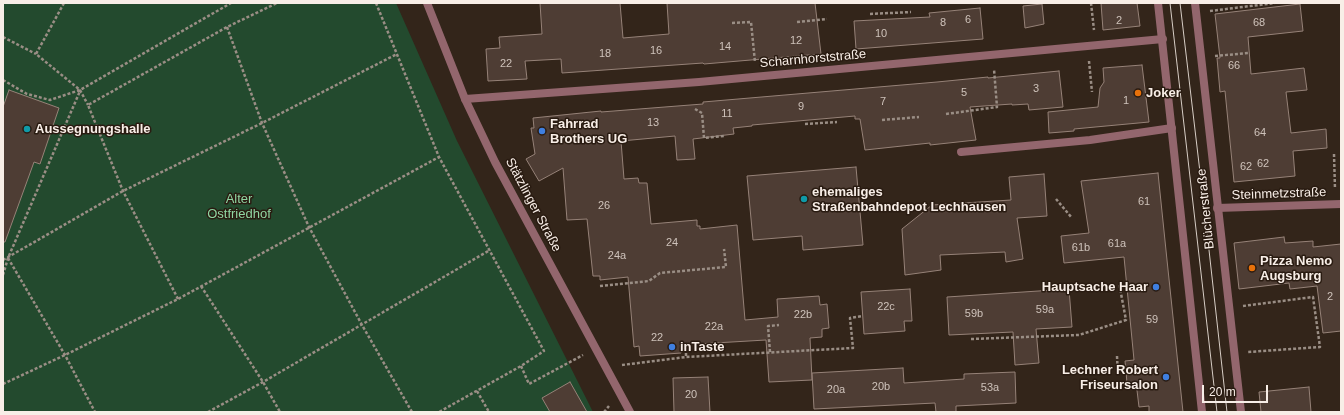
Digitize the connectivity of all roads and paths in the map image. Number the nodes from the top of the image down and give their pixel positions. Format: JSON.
{"nodes":[{"id":1,"x":64,"y":3,"type":"edge"},
{"id":2,"x":230,"y":3,"type":"edge"},
{"id":3,"x":277,"y":3,"type":"edge"},
{"id":4,"x":376,"y":3,"type":"edge"},
{"id":5,"x":427,"y":3,"type":"edge"},
{"id":6,"x":1091,"y":3,"type":"edge"},
{"id":7,"x":1158,"y":3,"type":"edge"},
{"id":8,"x":1195,"y":3,"type":"edge"},
{"id":9,"x":1275,"y":3,"type":"edge"},
{"id":10,"x":911,"y":12,"type":"dead end"},
{"id":11,"x":1196,"y":12,"type":"junction"},
{"id":12,"x":870,"y":14,"type":"dead end"},
{"id":13,"x":827,"y":19,"type":"dead end"},
{"id":14,"x":797,"y":22,"type":"dead end"},
{"id":15,"x":732,"y":23,"type":"dead end"},
{"id":16,"x":227,"y":27,"type":"junction"},
{"id":17,"x":3,"y":37,"type":"edge"},
{"id":18,"x":1163,"y":39,"type":"junction"},
{"id":19,"x":1091,"y":45,"type":"junction"},
{"id":20,"x":1249,"y":53,"type":"dead end"},
{"id":21,"x":36,"y":54,"type":"junction"},
{"id":22,"x":397,"y":54,"type":"junction"},
{"id":23,"x":993,"y":55,"type":"junction"},
{"id":24,"x":1202,"y":57,"type":"junction"},
{"id":25,"x":756,"y":77,"type":"junction"},
{"id":26,"x":3,"y":80,"type":"edge"},
{"id":27,"x":80,"y":90,"type":"junction"},
{"id":28,"x":1092,"y":92,"type":"dead end"},
{"id":29,"x":465,"y":99,"type":"junction"},
{"id":30,"x":88,"y":105,"type":"junction"},
{"id":31,"x":695,"y":109,"type":"dead end"},
{"id":32,"x":946,"y":114,"type":"dead end"},
{"id":33,"x":919,"y":117,"type":"dead end"},
{"id":34,"x":882,"y":120,"type":"dead end"},
{"id":35,"x":837,"y":122,"type":"dead end"},
{"id":36,"x":262,"y":123,"type":"junction"},
{"id":37,"x":805,"y":124,"type":"dead end"},
{"id":38,"x":1172,"y":128,"type":"junction"},
{"id":39,"x":724,"y":136,"type":"dead end"},
{"id":40,"x":961,"y":152,"type":"dead end"},
{"id":41,"x":1334,"y":154,"type":"dead end"},
{"id":42,"x":440,"y":157,"type":"junction"},
{"id":43,"x":124,"y":192,"type":"junction"},
{"id":44,"x":1056,"y":199,"type":"dead end"},
{"id":45,"x":1338,"y":204,"type":"edge"},
{"id":46,"x":1217,"y":208,"type":"junction"},
{"id":47,"x":1072,"y":218,"type":"dead end"},
{"id":48,"x":309,"y":228,"type":"junction"},
{"id":49,"x":724,"y":249,"type":"dead end"},
{"id":50,"x":490,"y":250,"type":"junction"},
{"id":51,"x":8,"y":258,"type":"junction"},
{"id":52,"x":3,"y":260,"type":"edge"},
{"id":53,"x":3,"y":275,"type":"edge"},
{"id":54,"x":1119,"y":283,"type":"dead end"},
{"id":55,"x":201,"y":286,"type":"junction"},
{"id":56,"x":600,"y":286,"type":"dead end"},
{"id":57,"x":178,"y":299,"type":"junction"},
{"id":58,"x":1229,"y":308,"type":"junction"},
{"id":59,"x":862,"y":316,"type":"dead end"},
{"id":60,"x":362,"y":325,"type":"junction"},
{"id":61,"x":779,"y":325,"type":"dead end"},
{"id":62,"x":971,"y":339,"type":"dead end"},
{"id":63,"x":596,"y":348,"type":"junction"},
{"id":64,"x":686,"y":348,"type":"dead end"},
{"id":65,"x":770,"y":352,"type":"junction"},
{"id":66,"x":1234,"y":353,"type":"junction"},
{"id":67,"x":65,"y":355,"type":"junction"},
{"id":68,"x":1117,"y":356,"type":"dead end"},
{"id":69,"x":686,"y":357,"type":"junction"},
{"id":70,"x":521,"y":366,"type":"junction"},
{"id":71,"x":607,"y":367,"type":"junction"},
{"id":72,"x":1118,"y":376,"type":"dead end"},
{"id":73,"x":263,"y":382,"type":"junction"},
{"id":74,"x":3,"y":384,"type":"edge"},
{"id":75,"x":478,"y":391,"type":"junction"},
{"id":76,"x":95,"y":412,"type":"edge"},
{"id":77,"x":208,"y":412,"type":"edge"},
{"id":78,"x":280,"y":412,"type":"edge"},
{"id":79,"x":412,"y":412,"type":"edge"},
{"id":80,"x":439,"y":412,"type":"edge"},
{"id":81,"x":489,"y":412,"type":"edge"},
{"id":82,"x":630,"y":412,"type":"edge"},
{"id":83,"x":1202,"y":412,"type":"edge"},
{"id":84,"x":1241,"y":412,"type":"edge"}],
"edges":[{"from":1,"to":21,"type":"path"},
{"from":2,"to":27,"type":"path"},
{"from":3,"to":16,"type":"path"},
{"from":4,"to":22,"type":"path"},
{"from":5,"to":29,"type":"street","name":"Stätzlinger Straße"},
{"from":6,"to":19,"type":"path"},
{"from":7,"to":18,"type":"street","name":"Blücherstraße"},
{"from":8,"to":11,"type":"street","name":"Blücherstraße"},
{"from":9,"to":11,"type":"path"},
{"from":10,"to":12,"type":"path"},
{"from":11,"to":24,"type":"street","name":"Blücherstraße"},
{"from":13,"to":14,"type":"path"},
{"from":15,"to":25,"type":"path"},
{"from":16,"to":30,"type":"path"},
{"from":16,"to":36,"type":"path"},
{"from":17,"to":21,"type":"path"},
{"from":18,"to":19,"type":"street","name":"Scharnhorststraße"},
{"from":18,"to":38,"type":"street","name":"Blücherstraße"},
{"from":19,"to":23,"type":"street","name":"Scharnhorststraße"},
{"from":19,"to":28,"type":"path"},
{"from":20,"to":24,"type":"path"},
{"from":21,"to":27,"type":"path"},
{"from":22,"to":36,"type":"path"},
{"from":22,"to":42,"type":"path"},
{"from":23,"to":25,"type":"street","name":"Scharnhorststraße"},
{"from":23,"to":32,"type":"path"},
{"from":24,"to":46,"type":"street","name":"Blücherstraße"},
{"from":25,"to":29,"type":"street","name":"Scharnhorststraße"},
{"from":26,"to":27,"type":"path"},
{"from":27,"to":30,"type":"path"},
{"from":27,"to":51,"type":"path"},
{"from":29,"to":63,"type":"street","name":"Stätzlinger Straße"},
{"from":30,"to":43,"type":"path"},
{"from":31,"to":39,"type":"path"},
{"from":33,"to":34,"type":"path"},
{"from":35,"to":37,"type":"path"},
{"from":36,"to":43,"type":"path"},
{"from":36,"to":48,"type":"path"},
{"from":38,"to":40,"type":"street"},
{"from":38,"to":83,"type":"street","name":"Blücherstraße"},
{"from":41,"to":45,"type":"path"},
{"from":42,"to":48,"type":"path"},
{"from":42,"to":50,"type":"path"},
{"from":43,"to":51,"type":"path"},
{"from":43,"to":57,"type":"path"},
{"from":44,"to":47,"type":"path"},
{"from":45,"to":46,"type":"street","name":"Steinmetzstraße"},
{"from":46,"to":58,"type":"street","name":"Blücherstraße"},
{"from":48,"to":55,"type":"path"},
{"from":48,"to":60,"type":"path"},
{"from":49,"to":56,"type":"path"},
{"from":50,"to":60,"type":"path"},
{"from":50,"to":70,"type":"path"},
{"from":51,"to":52,"type":"path"},
{"from":51,"to":53,"type":"path"},
{"from":51,"to":67,"type":"path"},
{"from":54,"to":62,"type":"path"},
{"from":55,"to":57,"type":"path"},
{"from":55,"to":73,"type":"path"},
{"from":57,"to":67,"type":"path"},
{"from":58,"to":66,"type":"street","name":"Blücherstraße"},
{"from":58,"to":66,"type":"path"},
{"from":59,"to":65,"type":"path"},
{"from":60,"to":73,"type":"path"},
{"from":60,"to":79,"type":"path"},
{"from":61,"to":65,"type":"path"},
{"from":63,"to":70,"type":"path"},
{"from":63,"to":71,"type":"street","name":"Stätzlinger Straße"},
{"from":64,"to":69,"type":"path"},
{"from":65,"to":69,"type":"path"},
{"from":66,"to":84,"type":"street","name":"Blücherstraße"},
{"from":67,"to":74,"type":"path"},
{"from":67,"to":76,"type":"path"},
{"from":68,"to":72,"type":"path"},
{"from":69,"to":71,"type":"path"},
{"from":70,"to":75,"type":"path"},
{"from":71,"to":82,"type":"street","name":"Stätzlinger Straße"},
{"from":73,"to":77,"type":"path"},
{"from":73,"to":78,"type":"path"},
{"from":75,"to":80,"type":"path"},
{"from":75,"to":81,"type":"path"}]}
